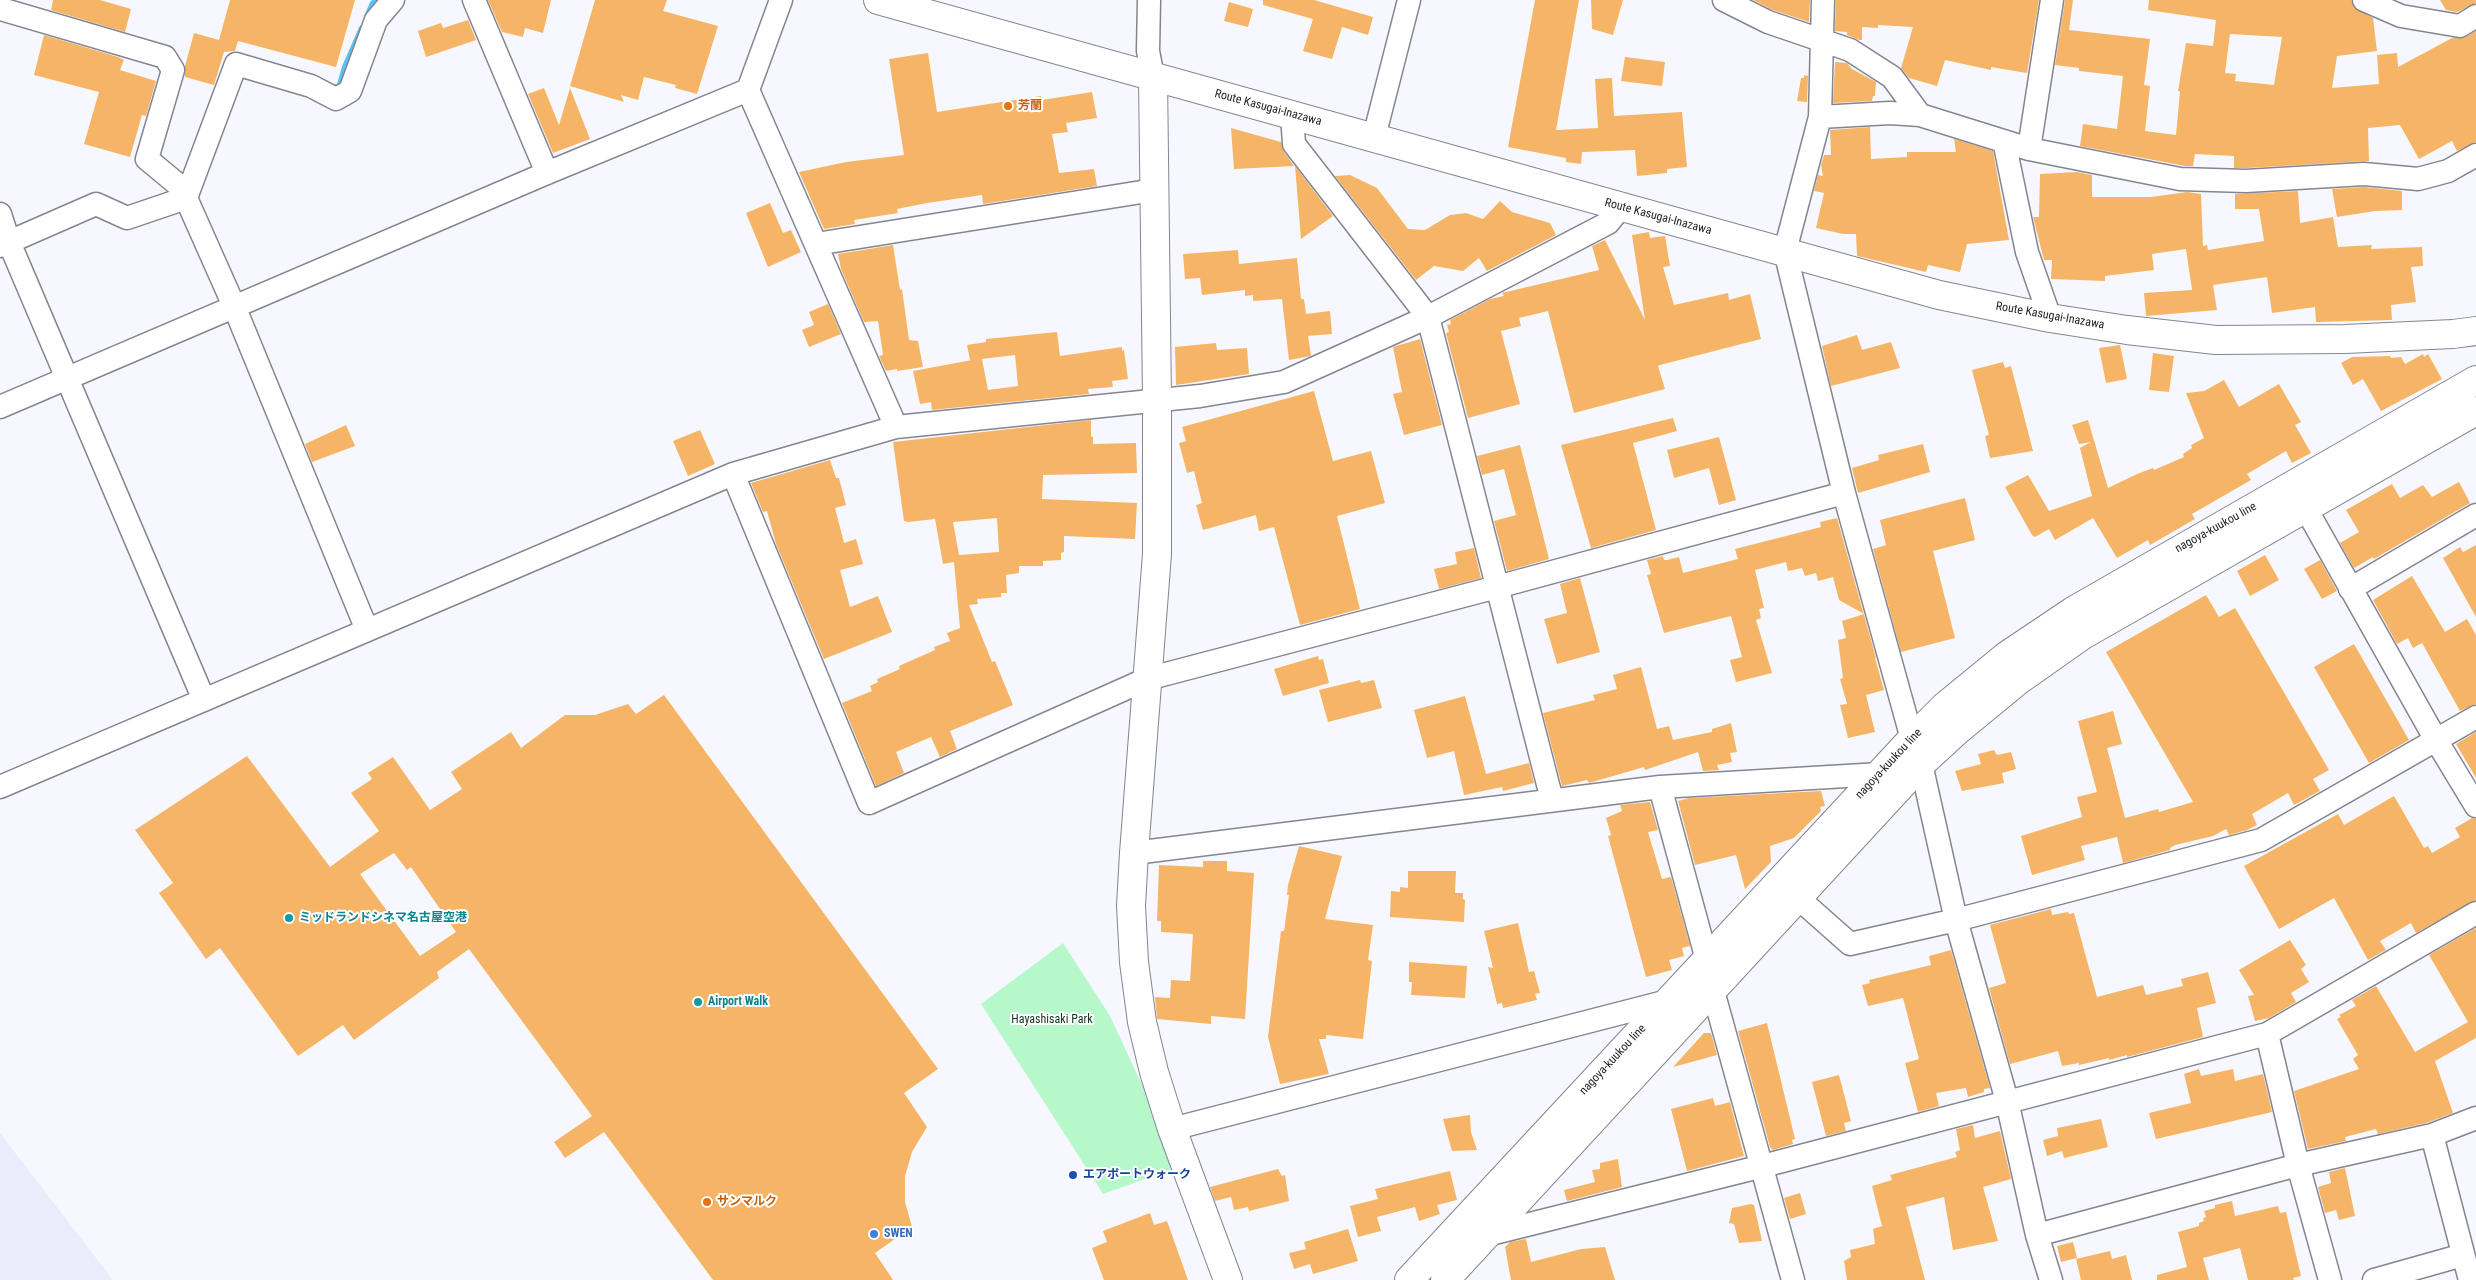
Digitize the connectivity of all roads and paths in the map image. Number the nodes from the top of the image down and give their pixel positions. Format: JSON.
{"nodes":[{"id":1,"x":392,"y":0,"type":"edge"},
{"id":2,"x":474,"y":0,"type":"edge"},
{"id":3,"x":781,"y":0,"type":"edge"},
{"id":4,"x":879,"y":0,"type":"edge"},
{"id":5,"x":1149,"y":0,"type":"edge"},
{"id":6,"x":1409,"y":0,"type":"edge"},
{"id":7,"x":1724,"y":0,"type":"edge"},
{"id":8,"x":1823,"y":0,"type":"edge"},
{"id":9,"x":2052,"y":0,"type":"edge"},
{"id":10,"x":2364,"y":0,"type":"edge"},
{"id":11,"x":2,"y":7,"type":"edge"},
{"id":12,"x":2476,"y":16,"type":"edge"},
{"id":13,"x":1821,"y":40,"type":"junction"},
{"id":14,"x":1153,"y":77,"type":"junction"},
{"id":15,"x":748,"y":90,"type":"junction"},
{"id":16,"x":1292,"y":114,"type":"junction"},
{"id":17,"x":1920,"y":115,"type":"junction"},
{"id":18,"x":1820,"y":117,"type":"junction"},
{"id":19,"x":1374,"y":137,"type":"junction"},
{"id":20,"x":2004,"y":141,"type":"junction"},
{"id":21,"x":2029,"y":149,"type":"junction"},
{"id":22,"x":2476,"y":155,"type":"edge"},
{"id":23,"x":547,"y":173,"type":"junction"},
{"id":24,"x":1154,"y":190,"type":"junction"},
{"id":25,"x":187,"y":195,"type":"junction"},
{"id":26,"x":1621,"y":207,"type":"junction"},
{"id":27,"x":0,"y":214,"type":"edge"},
{"id":28,"x":5,"y":244,"type":"edge"},
{"id":29,"x":816,"y":244,"type":"junction"},
{"id":30,"x":1785,"y":251,"type":"junction"},
{"id":31,"x":234,"y":306,"type":"junction"},
{"id":32,"x":1428,"y":317,"type":"junction"},
{"id":33,"x":2050,"y":318,"type":"junction"},
{"id":34,"x":2468,"y":334,"type":"edge"},
{"id":35,"x":69,"y":377,"type":"junction"},
{"id":36,"x":2476,"y":380,"type":"edge"},
{"id":37,"x":1158,"y":399,"type":"junction"},
{"id":38,"x":0,"y":407,"type":"edge"},
{"id":39,"x":2476,"y":410,"type":"edge"},
{"id":40,"x":896,"y":427,"type":"junction"},
{"id":41,"x":732,"y":474,"type":"junction"},
{"id":42,"x":1844,"y":493,"type":"junction"},
{"id":43,"x":2305,"y":507,"type":"junction"},
{"id":44,"x":2476,"y":515,"type":"edge"},
{"id":45,"x":1497,"y":588,"type":"junction"},
{"id":46,"x":2350,"y":589,"type":"junction"},
{"id":47,"x":367,"y":630,"type":"junction"},
{"id":48,"x":1147,"y":679,"type":"junction"},
{"id":49,"x":204,"y":700,"type":"junction"},
{"id":50,"x":2476,"y":717,"type":"edge"},
{"id":51,"x":2436,"y":740,"type":"junction"},
{"id":52,"x":1916,"y":751,"type":"junction"},
{"id":53,"x":1880,"y":774,"type":"junction"},
{"id":54,"x":0,"y":787,"type":"edge"},
{"id":55,"x":1660,"y":787,"type":"junction"},
{"id":56,"x":1552,"y":800,"type":"junction"},
{"id":57,"x":2476,"y":806,"type":"edge"},
{"id":58,"x":1134,"y":853,"type":"junction"},
{"id":59,"x":1798,"y":898,"type":"junction"},
{"id":60,"x":2476,"y":913,"type":"edge"},
{"id":61,"x":1956,"y":920,"type":"junction"},
{"id":62,"x":1707,"y":960,"type":"junction"},
{"id":63,"x":1714,"y":991,"type":"junction"},
{"id":64,"x":1668,"y":1001,"type":"junction"},
{"id":65,"x":2267,"y":1034,"type":"junction"},
{"id":66,"x":2007,"y":1101,"type":"junction"},
{"id":67,"x":2476,"y":1118,"type":"edge"},
{"id":68,"x":1172,"y":1129,"type":"junction"},
{"id":69,"x":2432,"y":1135,"type":"junction"},
{"id":70,"x":2298,"y":1165,"type":"junction"},
{"id":71,"x":1763,"y":1166,"type":"junction"},
{"id":72,"x":2037,"y":1235,"type":"junction"},
{"id":73,"x":1486,"y":1236,"type":"junction"},
{"id":74,"x":2463,"y":1255,"type":"junction"},
{"id":75,"x":1228,"y":1280,"type":"edge"},
{"id":76,"x":1409,"y":1280,"type":"edge"},
{"id":77,"x":1445,"y":1280,"type":"edge"},
{"id":78,"x":1793,"y":1280,"type":"edge"},
{"id":79,"x":2051,"y":1280,"type":"edge"},
{"id":80,"x":2330,"y":1280,"type":"edge"},
{"id":81,"x":2374,"y":1280,"type":"edge"},
{"id":82,"x":2470,"y":1280,"type":"edge"}],
"edges":[{"from":1,"to":25,"type":"street"},
{"from":2,"to":23,"type":"street"},
{"from":3,"to":15,"type":"street"},
{"from":4,"to":14,"type":"main road","name":"Route Kasugai-Inazawa"},
{"from":5,"to":14,"type":"street"},
{"from":6,"to":19,"type":"street"},
{"from":7,"to":13,"type":"street"},
{"from":8,"to":13,"type":"street"},
{"from":9,"to":21,"type":"street"},
{"from":10,"to":12,"type":"street"},
{"from":11,"to":25,"type":"street"},
{"from":13,"to":17,"type":"street"},
{"from":13,"to":18,"type":"street"},
{"from":14,"to":16,"type":"main road","name":"Route Kasugai-Inazawa"},
{"from":14,"to":24,"type":"main road"},
{"from":15,"to":23,"type":"street"},
{"from":15,"to":29,"type":"street"},
{"from":16,"to":19,"type":"main road","name":"Route Kasugai-Inazawa"},
{"from":16,"to":32,"type":"street"},
{"from":17,"to":18,"type":"street"},
{"from":17,"to":20,"type":"street"},
{"from":18,"to":30,"type":"street"},
{"from":19,"to":26,"type":"main road","name":"Route Kasugai-Inazawa"},
{"from":20,"to":21,"type":"street"},
{"from":20,"to":33,"type":"street"},
{"from":21,"to":22,"type":"street"},
{"from":23,"to":31,"type":"street"},
{"from":24,"to":29,"type":"street"},
{"from":24,"to":37,"type":"main road"},
{"from":25,"to":28,"type":"street"},
{"from":25,"to":31,"type":"street"},
{"from":26,"to":30,"type":"main road","name":"Route Kasugai-Inazawa"},
{"from":26,"to":32,"type":"street"},
{"from":27,"to":28,"type":"street"},
{"from":28,"to":35,"type":"street"},
{"from":29,"to":40,"type":"street"},
{"from":30,"to":33,"type":"main road","name":"Route Kasugai-Inazawa"},
{"from":30,"to":42,"type":"street"},
{"from":31,"to":35,"type":"street"},
{"from":31,"to":47,"type":"street"},
{"from":32,"to":37,"type":"street"},
{"from":32,"to":45,"type":"street"},
{"from":33,"to":34,"type":"main road","name":"Route Kasugai-Inazawa"},
{"from":35,"to":38,"type":"street"},
{"from":35,"to":49,"type":"street"},
{"from":36,"to":52,"type":"main road","name":"nagoya-kuukou line"},
{"from":37,"to":40,"type":"street"},
{"from":37,"to":48,"type":"main road"},
{"from":39,"to":43,"type":"main road","name":"nagoya-kuukou line"},
{"from":40,"to":41,"type":"street"},
{"from":41,"to":47,"type":"street"},
{"from":41,"to":48,"type":"street"},
{"from":42,"to":45,"type":"street"},
{"from":42,"to":52,"type":"street"},
{"from":43,"to":46,"type":"street"},
{"from":43,"to":52,"type":"main road","name":"nagoya-kuukou line"},
{"from":44,"to":46,"type":"street"},
{"from":45,"to":48,"type":"street"},
{"from":45,"to":56,"type":"street"},
{"from":46,"to":51,"type":"street"},
{"from":47,"to":49,"type":"street"},
{"from":48,"to":58,"type":"main road"},
{"from":49,"to":54,"type":"street"},
{"from":50,"to":51,"type":"street"},
{"from":51,"to":57,"type":"street"},
{"from":51,"to":61,"type":"street"},
{"from":52,"to":53,"type":"main road","name":"nagoya-kuukou line"},
{"from":52,"to":59,"type":"main road","name":"nagoya-kuukou line"},
{"from":52,"to":61,"type":"street"},
{"from":53,"to":55,"type":"street"},
{"from":53,"to":62,"type":"main road","name":"nagoya-kuukou line"},
{"from":55,"to":56,"type":"street"},
{"from":55,"to":62,"type":"street"},
{"from":56,"to":58,"type":"street"},
{"from":58,"to":68,"type":"main road"},
{"from":59,"to":61,"type":"street"},
{"from":59,"to":63,"type":"main road","name":"nagoya-kuukou line"},
{"from":60,"to":65,"type":"street"},
{"from":61,"to":66,"type":"street"},
{"from":62,"to":64,"type":"main road","name":"nagoya-kuukou line"},
{"from":63,"to":71,"type":"street"},
{"from":63,"to":73,"type":"main road","name":"nagoya-kuukou line"},
{"from":64,"to":68,"type":"street"},
{"from":64,"to":76,"type":"main road","name":"nagoya-kuukou line"},
{"from":65,"to":66,"type":"street"},
{"from":65,"to":70,"type":"street"},
{"from":66,"to":71,"type":"street"},
{"from":66,"to":72,"type":"street"},
{"from":67,"to":69,"type":"street"},
{"from":68,"to":75,"type":"main road"},
{"from":69,"to":70,"type":"street"},
{"from":69,"to":74,"type":"street"},
{"from":70,"to":72,"type":"street"},
{"from":70,"to":80,"type":"street"},
{"from":71,"to":73,"type":"street"},
{"from":71,"to":78,"type":"street"},
{"from":72,"to":79,"type":"street"},
{"from":73,"to":77,"type":"main road","name":"nagoya-kuukou line"},
{"from":74,"to":81,"type":"street"},
{"from":74,"to":82,"type":"street"}]}
